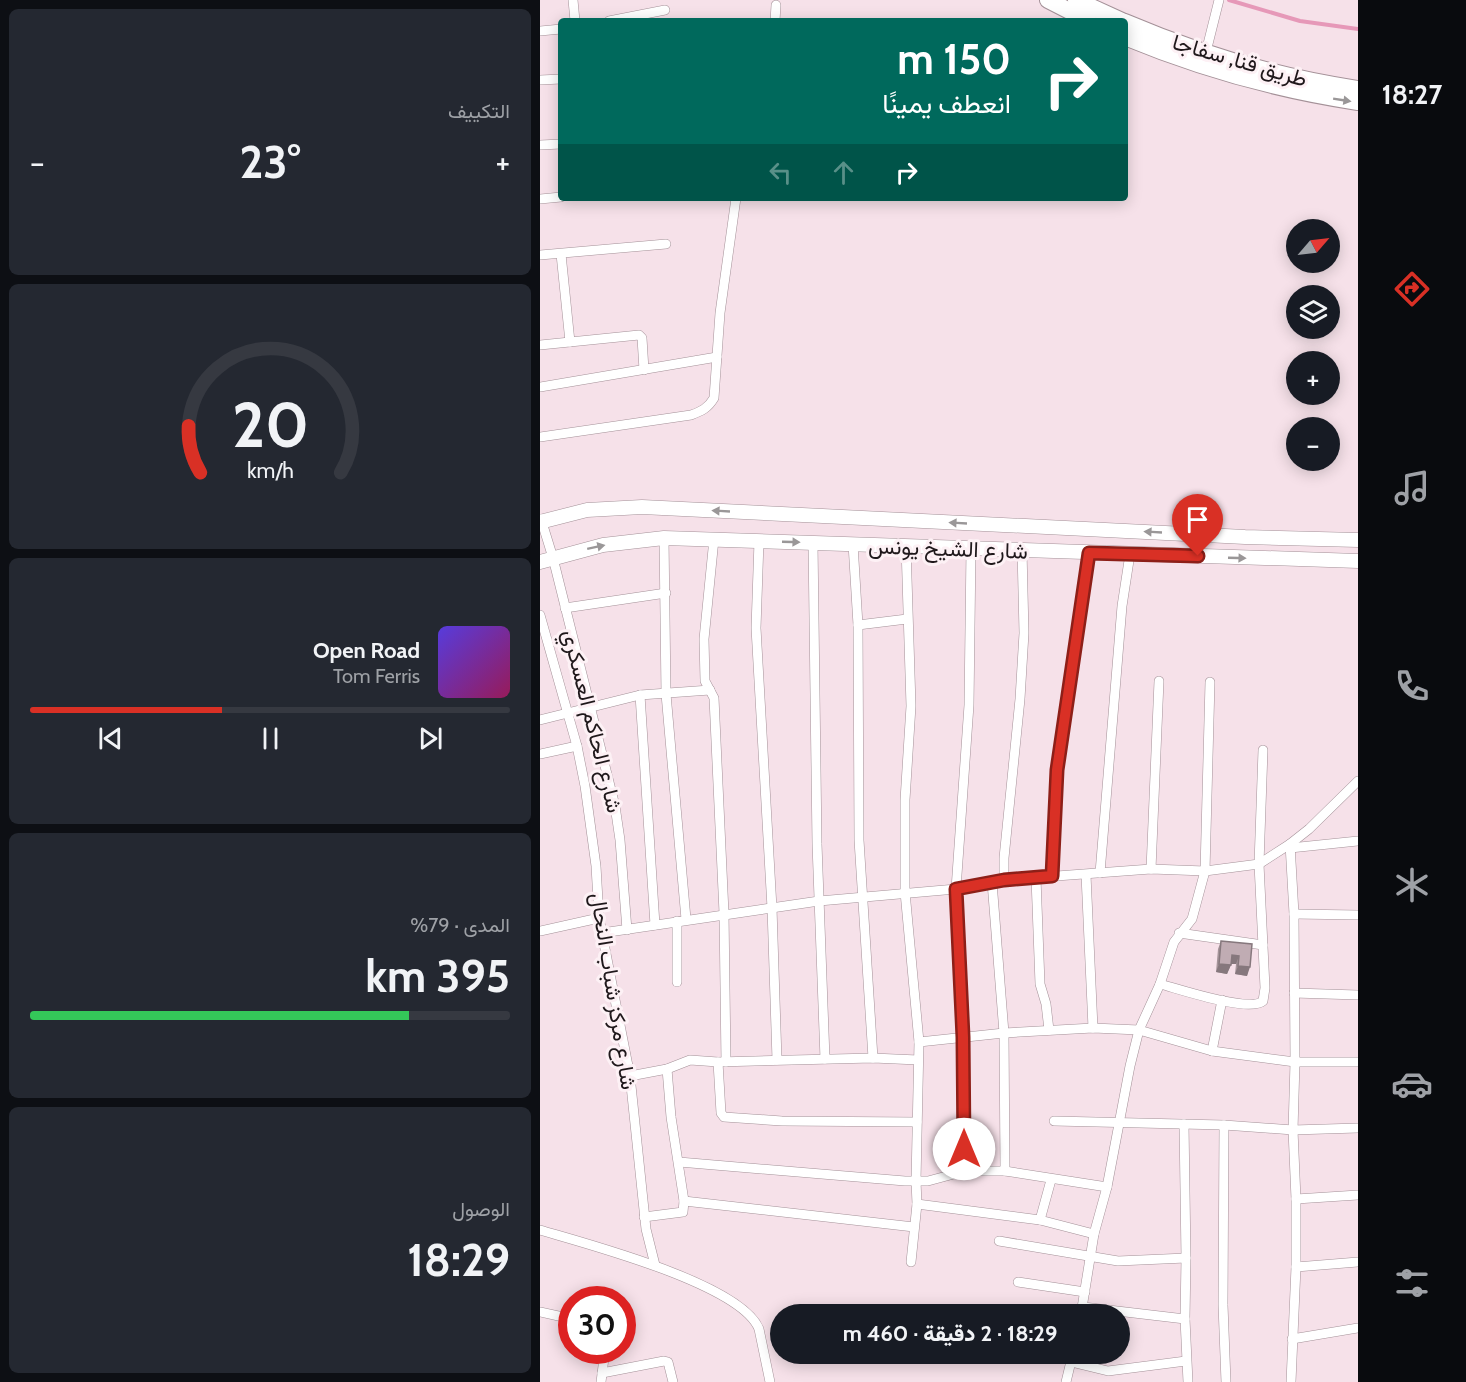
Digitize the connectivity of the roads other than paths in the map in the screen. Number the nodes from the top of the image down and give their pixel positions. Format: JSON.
{"nodes":[{"id":1,"x":573,"y":0,"type":"edge"},
{"id":2,"x":1048,"y":0,"type":"edge"},
{"id":3,"x":1076,"y":0,"type":"edge"},
{"id":4,"x":1219,"y":0,"type":"edge"},
{"id":5,"x":776,"y":5,"type":"dead end"},
{"id":6,"x":665,"y":10,"type":"dead end"},
{"id":7,"x":575,"y":18,"type":"edge"},
{"id":8,"x":624,"y":18,"type":"edge"},
{"id":9,"x":775,"y":18,"type":"edge"},
{"id":10,"x":1083,"y":18,"type":"edge"},
{"id":11,"x":1115,"y":18,"type":"edge"},
{"id":12,"x":1128,"y":24,"type":"edge"},
{"id":13,"x":558,"y":29,"type":"edge"},
{"id":14,"x":540,"y":31,"type":"edge"},
{"id":15,"x":1128,"y":38,"type":"edge"},
{"id":16,"x":1204,"y":59,"type":"junction"},
{"id":17,"x":558,"y":79,"type":"edge"},
{"id":18,"x":540,"y":80,"type":"edge"},
{"id":19,"x":1358,"y":89,"type":"edge"},
{"id":20,"x":1358,"y":102,"type":"edge"},
{"id":21,"x":558,"y":144,"type":"edge"},
{"id":22,"x":540,"y":145,"type":"edge"},
{"id":23,"x":540,"y":198,"type":"edge"},
{"id":24,"x":558,"y":198,"type":"edge"},
{"id":25,"x":736,"y":201,"type":"edge"},
{"id":26,"x":666,"y":244,"type":"dead end"},
{"id":27,"x":561,"y":254,"type":"junction"},
{"id":28,"x":540,"y":255,"type":"edge"},
{"id":29,"x":570,"y":342,"type":"junction"},
{"id":30,"x":540,"y":345,"type":"edge"},
{"id":31,"x":717,"y":357,"type":"junction"},
{"id":32,"x":644,"y":369,"type":"junction"},
{"id":33,"x":540,"y":387,"type":"edge"},
{"id":34,"x":540,"y":437,"type":"edge"},
{"id":35,"x":540,"y":520,"type":"edge"},
{"id":36,"x":1112,"y":530,"type":"junction"},
{"id":37,"x":664,"y":538,"type":"junction"},
{"id":38,"x":714,"y":539,"type":"junction"},
{"id":39,"x":1358,"y":540,"type":"edge"},
{"id":40,"x":759,"y":541,"type":"junction"},
{"id":41,"x":813,"y":543,"type":"junction"},
{"id":42,"x":852,"y":544,"type":"junction"},
{"id":43,"x":906,"y":546,"type":"junction"},
{"id":44,"x":971,"y":549,"type":"junction"},
{"id":45,"x":1022,"y":550,"type":"junction"},
{"id":46,"x":1089,"y":553,"type":"junction"},
{"id":47,"x":1110,"y":554,"type":"junction"},
{"id":48,"x":1130,"y":554,"type":"junction"},
{"id":49,"x":547,"y":560,"type":"edge"},
{"id":50,"x":1358,"y":561,"type":"edge"},
{"id":51,"x":666,"y":593,"type":"junction"},
{"id":52,"x":565,"y":608,"type":"junction"},
{"id":53,"x":540,"y":615,"type":"edge"},
{"id":54,"x":907,"y":619,"type":"junction"},
{"id":55,"x":858,"y":625,"type":"junction"},
{"id":56,"x":1159,"y":681,"type":"dead end"},
{"id":57,"x":1210,"y":682,"type":"dead end"},
{"id":58,"x":710,"y":690,"type":"junction"},
{"id":59,"x":666,"y":694,"type":"junction"},
{"id":60,"x":640,"y":695,"type":"junction"},
{"id":61,"x":589,"y":708,"type":"junction"},
{"id":62,"x":568,"y":713,"type":"junction"},
{"id":63,"x":540,"y":720,"type":"edge"},
{"id":64,"x":578,"y":746,"type":"junction"},
{"id":65,"x":1263,"y":750,"type":"dead end"},
{"id":66,"x":540,"y":754,"type":"edge"},
{"id":67,"x":1358,"y":781,"type":"edge"},
{"id":68,"x":1358,"y":842,"type":"edge"},
{"id":69,"x":1290,"y":846,"type":"junction"},
{"id":70,"x":1259,"y":864,"type":"junction"},
{"id":71,"x":1151,"y":869,"type":"junction"},
{"id":72,"x":1205,"y":871,"type":"junction"},
{"id":73,"x":1100,"y":873,"type":"junction"},
{"id":74,"x":1086,"y":875,"type":"junction"},
{"id":75,"x":1052,"y":876,"type":"junction"},
{"id":76,"x":1036,"y":878,"type":"junction"},
{"id":77,"x":1004,"y":880,"type":"junction"},
{"id":78,"x":992,"y":882,"type":"junction"},
{"id":79,"x":956,"y":889,"type":"junction"},
{"id":80,"x":905,"y":892,"type":"junction"},
{"id":81,"x":863,"y":896,"type":"junction"},
{"id":82,"x":819,"y":901,"type":"junction"},
{"id":83,"x":772,"y":908,"type":"junction"},
{"id":84,"x":724,"y":913,"type":"junction"},
{"id":85,"x":1294,"y":914,"type":"junction"},
{"id":86,"x":1358,"y":915,"type":"edge"},
{"id":87,"x":599,"y":918,"type":"junction"},
{"id":88,"x":682,"y":920,"type":"junction"},
{"id":89,"x":655,"y":925,"type":"junction"},
{"id":90,"x":627,"y":930,"type":"junction"},
{"id":91,"x":540,"y":931,"type":"edge"},
{"id":92,"x":602,"y":933,"type":"junction"},
{"id":93,"x":1179,"y":933,"type":"junction"},
{"id":94,"x":1263,"y":945,"type":"junction"},
{"id":95,"x":677,"y":982,"type":"dead end"},
{"id":96,"x":1160,"y":984,"type":"junction"},
{"id":97,"x":1294,"y":993,"type":"junction"},
{"id":98,"x":1358,"y":995,"type":"edge"},
{"id":99,"x":1222,"y":1000,"type":"junction"},
{"id":100,"x":1093,"y":1028,"type":"junction"},
{"id":101,"x":1049,"y":1030,"type":"junction"},
{"id":102,"x":1138,"y":1030,"type":"junction"},
{"id":103,"x":1004,"y":1033,"type":"junction"},
{"id":104,"x":963,"y":1037,"type":"junction"},
{"id":105,"x":919,"y":1042,"type":"junction"},
{"id":106,"x":1212,"y":1052,"type":"junction"},
{"id":107,"x":873,"y":1058,"type":"junction"},
{"id":108,"x":825,"y":1059,"type":"junction"},
{"id":109,"x":777,"y":1060,"type":"junction"},
{"id":110,"x":918,"y":1060,"type":"junction"},
{"id":111,"x":722,"y":1062,"type":"junction"},
{"id":112,"x":1295,"y":1062,"type":"junction"},
{"id":113,"x":1358,"y":1062,"type":"edge"},
{"id":114,"x":667,"y":1069,"type":"junction"},
{"id":115,"x":630,"y":1076,"type":"junction"},
{"id":116,"x":1054,"y":1121,"type":"dead end"},
{"id":117,"x":917,"y":1122,"type":"junction"},
{"id":118,"x":1120,"y":1124,"type":"junction"},
{"id":119,"x":1184,"y":1124,"type":"junction"},
{"id":120,"x":1224,"y":1125,"type":"junction"},
{"id":121,"x":1358,"y":1128,"type":"edge"},
{"id":122,"x":1293,"y":1130,"type":"junction"},
{"id":123,"x":679,"y":1162,"type":"junction"},
{"id":124,"x":964,"y":1171,"type":"junction"},
{"id":125,"x":1005,"y":1172,"type":"junction"},
{"id":126,"x":1051,"y":1180,"type":"junction"},
{"id":127,"x":916,"y":1181,"type":"junction"},
{"id":128,"x":1107,"y":1187,"type":"junction"},
{"id":129,"x":1358,"y":1195,"type":"edge"},
{"id":130,"x":1296,"y":1199,"type":"junction"},
{"id":131,"x":684,"y":1201,"type":"junction"},
{"id":132,"x":917,"y":1204,"type":"junction"},
{"id":133,"x":644,"y":1216,"type":"junction"},
{"id":134,"x":1040,"y":1220,"type":"junction"},
{"id":135,"x":914,"y":1227,"type":"junction"},
{"id":136,"x":540,"y":1230,"type":"edge"},
{"id":137,"x":1094,"y":1234,"type":"junction"},
{"id":138,"x":999,"y":1241,"type":"dead end"},
{"id":139,"x":1090,"y":1258,"type":"junction"},
{"id":140,"x":1186,"y":1258,"type":"junction"},
{"id":141,"x":911,"y":1262,"type":"dead end"},
{"id":142,"x":1358,"y":1262,"type":"edge"},
{"id":143,"x":655,"y":1265,"type":"junction"},
{"id":144,"x":1296,"y":1267,"type":"junction"},
{"id":145,"x":1018,"y":1282,"type":"dead end"},
{"id":146,"x":1085,"y":1292,"type":"junction"},
{"id":147,"x":1083,"y":1304,"type":"edge"},
{"id":148,"x":540,"y":1312,"type":"edge"},
{"id":149,"x":1130,"y":1315,"type":"edge"},
{"id":150,"x":558,"y":1316,"type":"edge"},
{"id":151,"x":1185,"y":1319,"type":"junction"},
{"id":152,"x":1358,"y":1328,"type":"edge"},
{"id":153,"x":1292,"y":1339,"type":"junction"},
{"id":154,"x":1186,"y":1361,"type":"junction"},
{"id":155,"x":1070,"y":1364,"type":"edge"},
{"id":156,"x":1089,"y":1364,"type":"edge"},
{"id":157,"x":1108,"y":1371,"type":"junction"},
{"id":158,"x":602,"y":1378,"type":"edge"},
{"id":159,"x":673,"y":1382,"type":"edge"},
{"id":160,"x":770,"y":1382,"type":"edge"},
{"id":161,"x":1066,"y":1382,"type":"edge"},
{"id":162,"x":1108,"y":1382,"type":"edge"},
{"id":163,"x":1188,"y":1382,"type":"edge"},
{"id":164,"x":1226,"y":1382,"type":"edge"},
{"id":165,"x":1291,"y":1382,"type":"edge"}],
"edges":[{"from":1,"to":7,"type":"street"},
{"from":2,"to":10,"type":"highway"},
{"from":3,"to":11,"type":"highway","name":"طريق قنا, سفاجا"},
{"from":4,"to":16,"type":"street"},
{"from":5,"to":9,"type":"street"},
{"from":6,"to":8,"type":"street"},
{"from":12,"to":16,"type":"highway","name":"طريق قنا, سفاجا"},
{"from":13,"to":14,"type":"street"},
{"from":15,"to":16,"type":"highway","name":"طريق قنا, سفاجا"},
{"from":16,"to":19,"type":"highway","name":"طريق قنا, سفاجا"},
{"from":16,"to":20,"type":"highway","name":"طريق قنا, سفاجا","one_way":true},
{"from":17,"to":18,"type":"street"},
{"from":21,"to":22,"type":"street"},
{"from":23,"to":24,"type":"street"},
{"from":25,"to":31,"type":"street"},
{"from":26,"to":27,"type":"street"},
{"from":27,"to":28,"type":"street"},
{"from":27,"to":29,"type":"street"},
{"from":29,"to":30,"type":"street"},
{"from":29,"to":32,"type":"street"},
{"from":31,"to":32,"type":"street"},
{"from":31,"to":34,"type":"street"},
{"from":32,"to":33,"type":"street"},
{"from":36,"to":35,"type":"street","name":"شارع الشيخ يونس","one_way":true},
{"from":35,"to":49,"type":"street","name":"شارع الحاكم العسكري"},
{"from":39,"to":36,"type":"street","name":"شارع الشيخ يونس","one_way":true},
{"from":36,"to":47,"type":"street"},
{"from":37,"to":38,"type":"street","name":"شارع الشيخ يونس"},
{"from":49,"to":37,"type":"street","name":"شارع الشيخ يونس","one_way":true},
{"from":37,"to":51,"type":"street"},
{"from":38,"to":40,"type":"street","name":"شارع الشيخ يونس"},
{"from":38,"to":58,"type":"street"},
{"from":40,"to":41,"type":"street","name":"شارع الشيخ يونس","one_way":true},
{"from":40,"to":83,"type":"street"},
{"from":41,"to":42,"type":"street","name":"شارع الشيخ يونس"},
{"from":41,"to":82,"type":"street"},
{"from":42,"to":43,"type":"street","name":"شارع الشيخ يونس"},
{"from":42,"to":55,"type":"street"},
{"from":43,"to":44,"type":"street","name":"شارع الشيخ يونس"},
{"from":43,"to":54,"type":"street"},
{"from":44,"to":45,"type":"street","name":"شارع الشيخ يونس"},
{"from":44,"to":79,"type":"street"},
{"from":45,"to":46,"type":"street","name":"شارع الشيخ يونس"},
{"from":45,"to":77,"type":"street"},
{"from":46,"to":47,"type":"street","name":"شارع الشيخ يونس"},
{"from":46,"to":75,"type":"street"},
{"from":47,"to":48,"type":"street","name":"شارع الشيخ يونس"},
{"from":48,"to":50,"type":"street","name":"شارع الشيخ يونس","one_way":true},
{"from":48,"to":73,"type":"street"},
{"from":49,"to":52,"type":"street","name":"شارع الحاكم العسكري"},
{"from":51,"to":52,"type":"street"},
{"from":51,"to":59,"type":"street"},
{"from":52,"to":61,"type":"street","name":"شارع الحاكم العسكري"},
{"from":53,"to":62,"type":"street","name":"شارع مركز شباب النحال"},
{"from":54,"to":55,"type":"street"},
{"from":54,"to":80,"type":"street"},
{"from":55,"to":81,"type":"street"},
{"from":56,"to":71,"type":"street"},
{"from":57,"to":72,"type":"street"},
{"from":58,"to":59,"type":"street"},
{"from":58,"to":84,"type":"street"},
{"from":59,"to":60,"type":"street"},
{"from":59,"to":88,"type":"street"},
{"from":60,"to":61,"type":"street"},
{"from":60,"to":89,"type":"street"},
{"from":61,"to":62,"type":"street"},
{"from":61,"to":90,"type":"street","name":"شارع الحاكم العسكري"},
{"from":62,"to":63,"type":"street"},
{"from":62,"to":64,"type":"street","name":"شارع مركز شباب النحال"},
{"from":64,"to":66,"type":"street"},
{"from":64,"to":87,"type":"street","name":"شارع مركز شباب النحال"},
{"from":65,"to":70,"type":"street"},
{"from":67,"to":69,"type":"street"},
{"from":68,"to":69,"type":"street"},
{"from":69,"to":70,"type":"street"},
{"from":69,"to":85,"type":"street"},
{"from":70,"to":72,"type":"street"},
{"from":70,"to":94,"type":"street"},
{"from":71,"to":72,"type":"street"},
{"from":71,"to":73,"type":"street"},
{"from":72,"to":93,"type":"street"},
{"from":73,"to":74,"type":"street"},
{"from":74,"to":75,"type":"street"},
{"from":74,"to":100,"type":"street"},
{"from":75,"to":76,"type":"street"},
{"from":76,"to":77,"type":"street"},
{"from":76,"to":101,"type":"street"},
{"from":77,"to":78,"type":"street"},
{"from":78,"to":79,"type":"street"},
{"from":78,"to":103,"type":"street"},
{"from":79,"to":80,"type":"street"},
{"from":79,"to":104,"type":"street"},
{"from":80,"to":81,"type":"street"},
{"from":80,"to":105,"type":"street"},
{"from":81,"to":82,"type":"street"},
{"from":81,"to":107,"type":"street"},
{"from":82,"to":83,"type":"street"},
{"from":82,"to":108,"type":"street"},
{"from":83,"to":84,"type":"street"},
{"from":83,"to":109,"type":"street"},
{"from":84,"to":88,"type":"street"},
{"from":84,"to":111,"type":"street"},
{"from":85,"to":86,"type":"street"},
{"from":85,"to":97,"type":"street"},
{"from":87,"to":91,"type":"street"},
{"from":87,"to":92,"type":"street","name":"شارع مركز شباب النحال"},
{"from":88,"to":89,"type":"street"},
{"from":88,"to":95,"type":"street"},
{"from":89,"to":90,"type":"street"},
{"from":90,"to":92,"type":"street"},
{"from":92,"to":115,"type":"street","name":"شارع مركز شباب النحال"},
{"from":93,"to":94,"type":"street"},
{"from":93,"to":96,"type":"street"},
{"from":94,"to":99,"type":"street"},
{"from":96,"to":99,"type":"street"},
{"from":96,"to":102,"type":"street"},
{"from":97,"to":98,"type":"street"},
{"from":97,"to":112,"type":"street"},
{"from":99,"to":106,"type":"street"},
{"from":100,"to":101,"type":"street"},
{"from":100,"to":102,"type":"street"},
{"from":101,"to":103,"type":"street"},
{"from":102,"to":106,"type":"street"},
{"from":102,"to":118,"type":"street"},
{"from":103,"to":104,"type":"street"},
{"from":103,"to":125,"type":"street"},
{"from":104,"to":105,"type":"street"},
{"from":104,"to":124,"type":"street"},
{"from":105,"to":110,"type":"street"},
{"from":106,"to":112,"type":"street"},
{"from":107,"to":108,"type":"street"},
{"from":107,"to":110,"type":"street"},
{"from":108,"to":109,"type":"street"},
{"from":109,"to":111,"type":"street"},
{"from":110,"to":117,"type":"street"},
{"from":111,"to":114,"type":"street"},
{"from":111,"to":117,"type":"street"},
{"from":112,"to":113,"type":"street"},
{"from":112,"to":122,"type":"street"},
{"from":114,"to":115,"type":"street"},
{"from":114,"to":123,"type":"street"},
{"from":115,"to":133,"type":"street","name":"شارع مركز شباب النحال"},
{"from":116,"to":118,"type":"street"},
{"from":117,"to":127,"type":"street"},
{"from":118,"to":119,"type":"street"},
{"from":118,"to":128,"type":"street"},
{"from":119,"to":120,"type":"street"},
{"from":119,"to":140,"type":"street"},
{"from":120,"to":122,"type":"street"},
{"from":120,"to":164,"type":"street"},
{"from":121,"to":122,"type":"street"},
{"from":122,"to":130,"type":"street"},
{"from":123,"to":127,"type":"street"},
{"from":123,"to":131,"type":"street"},
{"from":124,"to":125,"type":"street"},
{"from":124,"to":127,"type":"street"},
{"from":125,"to":126,"type":"street"},
{"from":126,"to":128,"type":"street"},
{"from":126,"to":134,"type":"street"},
{"from":127,"to":132,"type":"street"},
{"from":128,"to":137,"type":"street"},
{"from":129,"to":130,"type":"street"},
{"from":130,"to":144,"type":"street"},
{"from":131,"to":133,"type":"street"},
{"from":131,"to":135,"type":"street"},
{"from":132,"to":134,"type":"street"},
{"from":132,"to":135,"type":"street"},
{"from":133,"to":143,"type":"street","name":"شارع مركز شباب النحال"},
{"from":134,"to":137,"type":"street"},
{"from":135,"to":141,"type":"street"},
{"from":136,"to":143,"type":"street"},
{"from":137,"to":139,"type":"street"},
{"from":138,"to":139,"type":"street"},
{"from":139,"to":140,"type":"street"},
{"from":139,"to":146,"type":"street"},
{"from":140,"to":151,"type":"street"},
{"from":142,"to":144,"type":"street"},
{"from":143,"to":160,"type":"street"},
{"from":144,"to":153,"type":"street"},
{"from":145,"to":146,"type":"street"},
{"from":146,"to":147,"type":"street"},
{"from":148,"to":150,"type":"street"},
{"from":149,"to":151,"type":"street"},
{"from":151,"to":154,"type":"street"},
{"from":152,"to":153,"type":"street"},
{"from":153,"to":165,"type":"street"},
{"from":154,"to":157,"type":"street"},
{"from":154,"to":163,"type":"street"},
{"from":155,"to":161,"type":"street"},
{"from":156,"to":157,"type":"street"},
{"from":157,"to":162,"type":"street"},
{"from":158,"to":159,"type":"street"}]}
